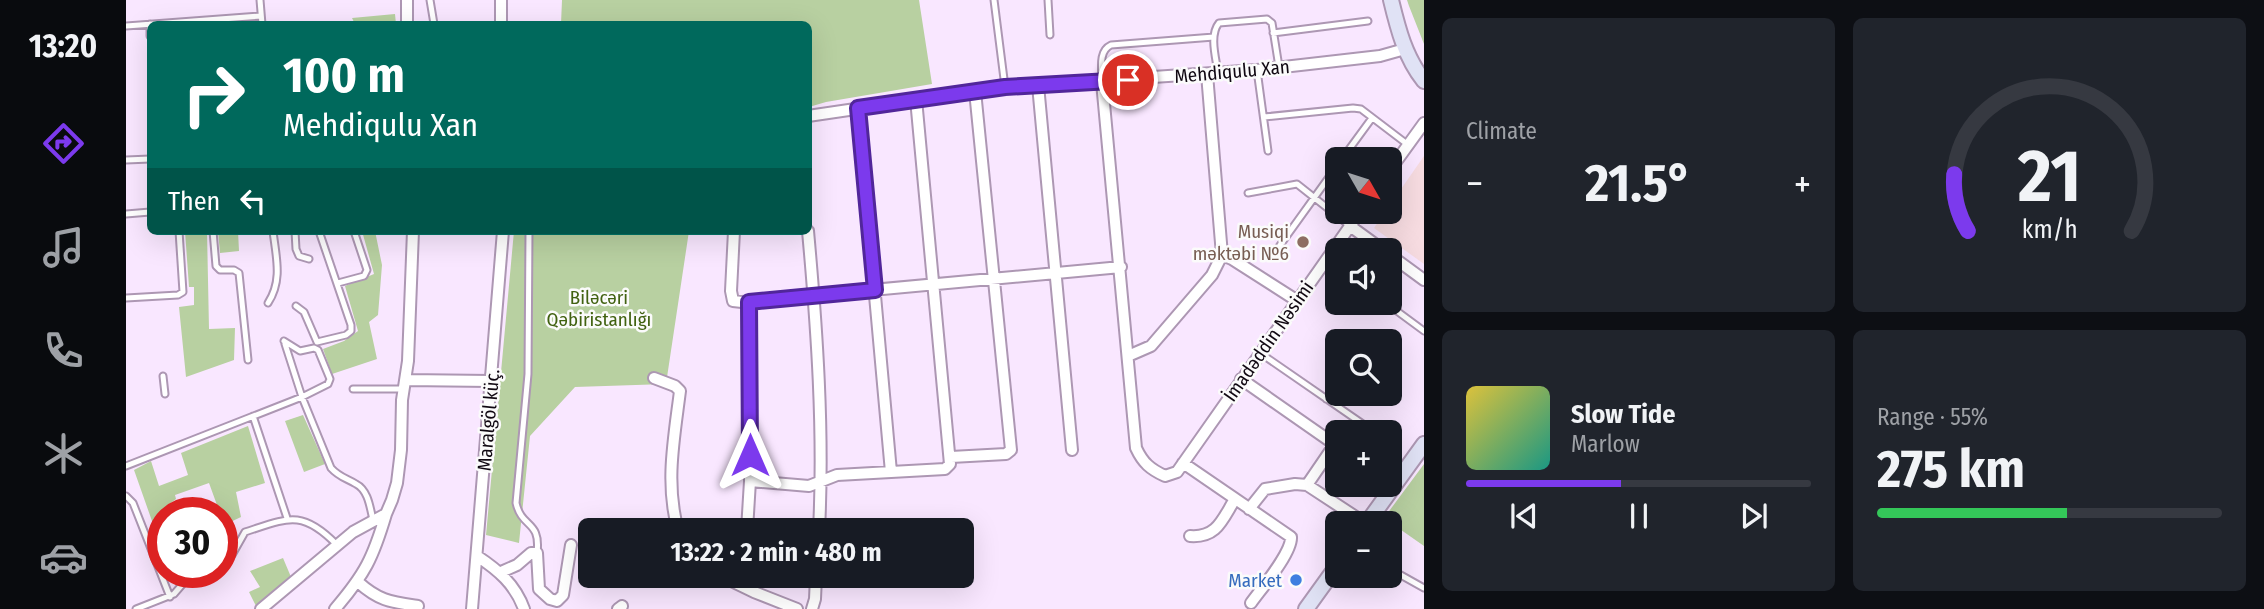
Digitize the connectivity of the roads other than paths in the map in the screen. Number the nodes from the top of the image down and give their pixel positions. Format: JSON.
{"nodes":[{"id":1,"x":260,"y":0,"type":"edge"},
{"id":2,"x":407,"y":0,"type":"edge"},
{"id":3,"x":430,"y":0,"type":"edge"},
{"id":4,"x":501,"y":0,"type":"edge"},
{"id":5,"x":994,"y":0,"type":"edge"},
{"id":6,"x":1048,"y":0,"type":"edge"},
{"id":7,"x":1391,"y":0,"type":"edge"},
{"id":8,"x":261,"y":16,"type":"junction"},
{"id":9,"x":233,"y":21,"type":"edge"},
{"id":10,"x":261,"y":21,"type":"edge"},
{"id":11,"x":407,"y":21,"type":"edge"},
{"id":12,"x":433,"y":21,"type":"edge"},
{"id":13,"x":501,"y":21,"type":"edge"},
{"id":14,"x":1368,"y":21,"type":"dead end"},
{"id":15,"x":147,"y":24,"type":"edge"},
{"id":16,"x":126,"y":26,"type":"edge"},
{"id":17,"x":1273,"y":33,"type":"junction"},
{"id":18,"x":1051,"y":35,"type":"dead end"},
{"id":19,"x":1214,"y":37,"type":"junction"},
{"id":20,"x":1405,"y":49,"type":"junction"},
{"id":21,"x":1279,"y":68,"type":"junction"},
{"id":22,"x":1258,"y":70,"type":"junction"},
{"id":23,"x":1213,"y":73,"type":"junction"},
{"id":24,"x":1424,"y":81,"type":"edge"},
{"id":25,"x":1102,"y":82,"type":"junction"},
{"id":26,"x":1038,"y":85,"type":"junction"},
{"id":27,"x":1005,"y":87,"type":"junction"},
{"id":28,"x":975,"y":91,"type":"junction"},
{"id":29,"x":916,"y":99,"type":"junction"},
{"id":30,"x":858,"y":108,"type":"junction"},
{"id":31,"x":812,"y":115,"type":"edge"},
{"id":32,"x":1264,"y":117,"type":"junction"},
{"id":33,"x":1372,"y":118,"type":"junction"},
{"id":34,"x":1424,"y":123,"type":"edge"},
{"id":35,"x":1408,"y":144,"type":"junction"},
{"id":36,"x":1351,"y":147,"type":"edge"},
{"id":37,"x":1268,"y":151,"type":"dead end"},
{"id":38,"x":1402,"y":153,"type":"edge"},
{"id":39,"x":147,"y":159,"type":"edge"},
{"id":40,"x":126,"y":160,"type":"edge"},
{"id":41,"x":1325,"y":183,"type":"edge"},
{"id":42,"x":1248,"y":193,"type":"dead end"},
{"id":43,"x":1315,"y":197,"type":"junction"},
{"id":44,"x":147,"y":212,"type":"edge"},
{"id":45,"x":126,"y":214,"type":"edge"},
{"id":46,"x":1350,"y":226,"type":"junction"},
{"id":47,"x":179,"y":235,"type":"edge"},
{"id":48,"x":213,"y":235,"type":"edge"},
{"id":49,"x":274,"y":235,"type":"edge"},
{"id":50,"x":296,"y":235,"type":"edge"},
{"id":51,"x":320,"y":235,"type":"edge"},
{"id":52,"x":355,"y":235,"type":"edge"},
{"id":53,"x":413,"y":235,"type":"edge"},
{"id":54,"x":502,"y":235,"type":"edge"},
{"id":55,"x":529,"y":235,"type":"edge"},
{"id":56,"x":734,"y":235,"type":"edge"},
{"id":57,"x":808,"y":235,"type":"edge"},
{"id":58,"x":1341,"y":238,"type":"edge"},
{"id":59,"x":1366,"y":238,"type":"edge"},
{"id":60,"x":1222,"y":256,"type":"junction"},
{"id":61,"x":1273,"y":256,"type":"dead end"},
{"id":62,"x":309,"y":259,"type":"dead end"},
{"id":63,"x":1325,"y":261,"type":"edge"},
{"id":64,"x":1402,"y":264,"type":"edge"},
{"id":65,"x":1121,"y":267,"type":"junction"},
{"id":66,"x":1054,"y":273,"type":"junction"},
{"id":67,"x":993,"y":279,"type":"junction"},
{"id":68,"x":1424,"y":280,"type":"edge"},
{"id":69,"x":338,"y":284,"type":"junction"},
{"id":70,"x":934,"y":284,"type":"junction"},
{"id":71,"x":875,"y":290,"type":"junction"},
{"id":72,"x":814,"y":296,"type":"junction"},
{"id":73,"x":126,"y":298,"type":"edge"},
{"id":74,"x":1296,"y":300,"type":"junction"},
{"id":75,"x":749,"y":302,"type":"junction"},
{"id":76,"x":268,"y":303,"type":"dead end"},
{"id":77,"x":296,"y":306,"type":"dead end"},
{"id":78,"x":1402,"y":315,"type":"edge"},
{"id":79,"x":1424,"y":331,"type":"edge"},
{"id":80,"x":1260,"y":353,"type":"junction"},
{"id":81,"x":1128,"y":356,"type":"junction"},
{"id":82,"x":248,"y":360,"type":"dead end"},
{"id":83,"x":163,"y":376,"type":"dead end"},
{"id":84,"x":654,"y":378,"type":"dead end"},
{"id":85,"x":1241,"y":379,"type":"junction"},
{"id":86,"x":491,"y":381,"type":"junction"},
{"id":87,"x":405,"y":384,"type":"junction"},
{"id":88,"x":353,"y":389,"type":"dead end"},
{"id":89,"x":164,"y":394,"type":"dead end"},
{"id":90,"x":302,"y":397,"type":"junction"},
{"id":91,"x":1325,"y":398,"type":"edge"},
{"id":92,"x":1336,"y":406,"type":"edge"},
{"id":93,"x":253,"y":416,"type":"junction"},
{"id":94,"x":1357,"y":420,"type":"edge"},
{"id":95,"x":1325,"y":437,"type":"edge"},
{"id":96,"x":1424,"y":444,"type":"edge"},
{"id":97,"x":1072,"y":450,"type":"dead end"},
{"id":98,"x":951,"y":457,"type":"junction"},
{"id":99,"x":1325,"y":460,"type":"edge"},
{"id":100,"x":126,"y":466,"type":"edge"},
{"id":101,"x":1180,"y":468,"type":"junction"},
{"id":102,"x":891,"y":472,"type":"junction"},
{"id":103,"x":1402,"y":472,"type":"edge"},
{"id":104,"x":750,"y":481,"type":"junction"},
{"id":105,"x":821,"y":481,"type":"junction"},
{"id":106,"x":1307,"y":485,"type":"junction"},
{"id":107,"x":126,"y":496,"type":"edge"},
{"id":108,"x":1235,"y":499,"type":"junction"},
{"id":109,"x":1249,"y":509,"type":"junction"},
{"id":110,"x":1347,"y":511,"type":"edge"},
{"id":111,"x":386,"y":514,"type":"junction"},
{"id":112,"x":288,"y":518,"type":"junction"},
{"id":113,"x":674,"y":518,"type":"edge"},
{"id":114,"x":748,"y":518,"type":"edge"},
{"id":115,"x":819,"y":518,"type":"edge"},
{"id":116,"x":374,"y":522,"type":"junction"},
{"id":117,"x":1190,"y":536,"type":"dead end"},
{"id":118,"x":238,"y":544,"type":"edge"},
{"id":119,"x":338,"y":545,"type":"junction"},
{"id":120,"x":571,"y":545,"type":"dead end"},
{"id":121,"x":537,"y":554,"type":"junction"},
{"id":122,"x":477,"y":556,"type":"junction"},
{"id":123,"x":501,"y":572,"type":"junction"},
{"id":124,"x":1402,"y":576,"type":"edge"},
{"id":125,"x":358,"y":582,"type":"junction"},
{"id":126,"x":1325,"y":583,"type":"edge"},
{"id":127,"x":178,"y":588,"type":"edge"},
{"id":128,"x":754,"y":588,"type":"edge"},
{"id":129,"x":815,"y":588,"type":"edge"},
{"id":130,"x":1424,"y":588,"type":"edge"},
{"id":131,"x":170,"y":597,"type":"junction"},
{"id":132,"x":1251,"y":603,"type":"dead end"},
{"id":133,"x":418,"y":606,"type":"dead end"},
{"id":134,"x":136,"y":609,"type":"edge"},
{"id":135,"x":261,"y":609,"type":"edge"},
{"id":136,"x":335,"y":609,"type":"edge"},
{"id":137,"x":472,"y":609,"type":"edge"},
{"id":138,"x":524,"y":609,"type":"edge"},
{"id":139,"x":797,"y":609,"type":"edge"},
{"id":140,"x":812,"y":609,"type":"edge"},
{"id":141,"x":1306,"y":609,"type":"edge"}],
"edges":[{"from":1,"to":8,"type":"lane"},
{"from":2,"to":11,"type":"street"},
{"from":3,"to":12,"type":"lane"},
{"from":4,"to":13,"type":"street"},
{"from":5,"to":27,"type":"lane"},
{"from":6,"to":18,"type":"lane"},
{"from":7,"to":20,"type":"main road"},
{"from":8,"to":9,"type":"lane"},
{"from":8,"to":10,"type":"lane"},
{"from":14,"to":17,"type":"lane"},
{"from":15,"to":16,"type":"lane"},
{"from":17,"to":19,"type":"lane"},
{"from":17,"to":21,"type":"lane"},
{"from":19,"to":23,"type":"lane"},
{"from":19,"to":25,"type":"lane"},
{"from":20,"to":21,"type":"street","name":"Mehdiqulu Xan"},
{"from":20,"to":24,"type":"main road"},
{"from":21,"to":22,"type":"street","name":"Mehdiqulu Xan"},
{"from":22,"to":23,"type":"street","name":"Mehdiqulu Xan"},
{"from":22,"to":32,"type":"lane"},
{"from":23,"to":25,"type":"street","name":"Mehdiqulu Xan"},
{"from":23,"to":60,"type":"street"},
{"from":25,"to":26,"type":"street","name":"Mehdiqulu Xan"},
{"from":25,"to":65,"type":"street"},
{"from":26,"to":27,"type":"street","name":"Mehdiqulu Xan"},
{"from":26,"to":66,"type":"street"},
{"from":27,"to":28,"type":"street","name":"Mehdiqulu Xan"},
{"from":28,"to":29,"type":"street","name":"Mehdiqulu Xan"},
{"from":28,"to":67,"type":"street"},
{"from":29,"to":30,"type":"street","name":"Mehdiqulu Xan"},
{"from":29,"to":70,"type":"street"},
{"from":30,"to":31,"type":"street","name":"Mehdiqulu Xan"},
{"from":30,"to":71,"type":"street"},
{"from":32,"to":33,"type":"lane"},
{"from":32,"to":37,"type":"lane"},
{"from":33,"to":35,"type":"lane"},
{"from":33,"to":36,"type":"lane"},
{"from":34,"to":35,"type":"street"},
{"from":35,"to":38,"type":"street"},
{"from":39,"to":40,"type":"lane"},
{"from":41,"to":43,"type":"lane"},
{"from":42,"to":43,"type":"lane"},
{"from":43,"to":46,"type":"lane"},
{"from":43,"to":61,"type":"lane"},
{"from":44,"to":45,"type":"lane"},
{"from":46,"to":58,"type":"street","name":"İmadəddin Nəsimi"},
{"from":46,"to":59,"type":"street"},
{"from":47,"to":73,"type":"lane"},
{"from":48,"to":82,"type":"lane"},
{"from":49,"to":76,"type":"lane"},
{"from":50,"to":62,"type":"lane"},
{"from":51,"to":69,"type":"lane"},
{"from":52,"to":69,"type":"lane"},
{"from":53,"to":87,"type":"street"},
{"from":54,"to":86,"type":"street","name":"Maralgöl küç."},
{"from":55,"to":121,"type":"lane"},
{"from":56,"to":75,"type":"street"},
{"from":57,"to":72,"type":"street"},
{"from":60,"to":74,"type":"street"},
{"from":60,"to":81,"type":"street"},
{"from":63,"to":74,"type":"street","name":"İmadəddin Nəsimi"},
{"from":64,"to":68,"type":"street"},
{"from":65,"to":66,"type":"street"},
{"from":65,"to":81,"type":"street"},
{"from":66,"to":67,"type":"street"},
{"from":66,"to":97,"type":"street"},
{"from":67,"to":70,"type":"street"},
{"from":67,"to":98,"type":"street"},
{"from":69,"to":77,"type":"lane"},
{"from":70,"to":71,"type":"street"},
{"from":70,"to":98,"type":"street"},
{"from":71,"to":72,"type":"street"},
{"from":71,"to":102,"type":"street"},
{"from":72,"to":75,"type":"street"},
{"from":72,"to":105,"type":"street"},
{"from":74,"to":80,"type":"street","name":"İmadəddin Nəsimi"},
{"from":75,"to":104,"type":"street"},
{"from":78,"to":79,"type":"lane"},
{"from":80,"to":85,"type":"street","name":"İmadəddin Nəsimi"},
{"from":80,"to":91,"type":"lane"},
{"from":81,"to":101,"type":"street"},
{"from":83,"to":89,"type":"lane"},
{"from":84,"to":113,"type":"street"},
{"from":85,"to":95,"type":"street"},
{"from":85,"to":101,"type":"street","name":"İmadəddin Nəsimi"},
{"from":86,"to":87,"type":"street"},
{"from":86,"to":122,"type":"street","name":"Maralgöl küç."},
{"from":87,"to":88,"type":"lane"},
{"from":87,"to":111,"type":"street"},
{"from":90,"to":90,"type":"lane"},
{"from":90,"to":93,"type":"lane"},
{"from":90,"to":116,"type":"lane"},
{"from":92,"to":94,"type":"lane"},
{"from":93,"to":100,"type":"lane"},
{"from":93,"to":112,"type":"lane"},
{"from":96,"to":103,"type":"main road"},
{"from":98,"to":102,"type":"street"},
{"from":99,"to":106,"type":"street"},
{"from":101,"to":108,"type":"street"},
{"from":102,"to":105,"type":"street"},
{"from":104,"to":105,"type":"street"},
{"from":104,"to":114,"type":"street"},
{"from":105,"to":115,"type":"street"},
{"from":106,"to":109,"type":"street"},
{"from":106,"to":110,"type":"street"},
{"from":107,"to":131,"type":"lane"},
{"from":108,"to":109,"type":"street"},
{"from":108,"to":117,"type":"street"},
{"from":109,"to":132,"type":"street"},
{"from":111,"to":116,"type":"street"},
{"from":111,"to":125,"type":"street"},
{"from":112,"to":118,"type":"lane"},
{"from":112,"to":119,"type":"lane"},
{"from":116,"to":119,"type":"street"},
{"from":119,"to":135,"type":"street"},
{"from":120,"to":121,"type":"street"},
{"from":121,"to":123,"type":"street"},
{"from":122,"to":123,"type":"street"},
{"from":122,"to":137,"type":"street","name":"Maralgöl küç."},
{"from":123,"to":138,"type":"street"},
{"from":124,"to":130,"type":"lane"},
{"from":125,"to":133,"type":"street"},
{"from":125,"to":136,"type":"street"},
{"from":126,"to":141,"type":"main road"},
{"from":127,"to":131,"type":"lane"},
{"from":128,"to":139,"type":"street"},
{"from":129,"to":140,"type":"street"},
{"from":131,"to":134,"type":"lane"}]}
